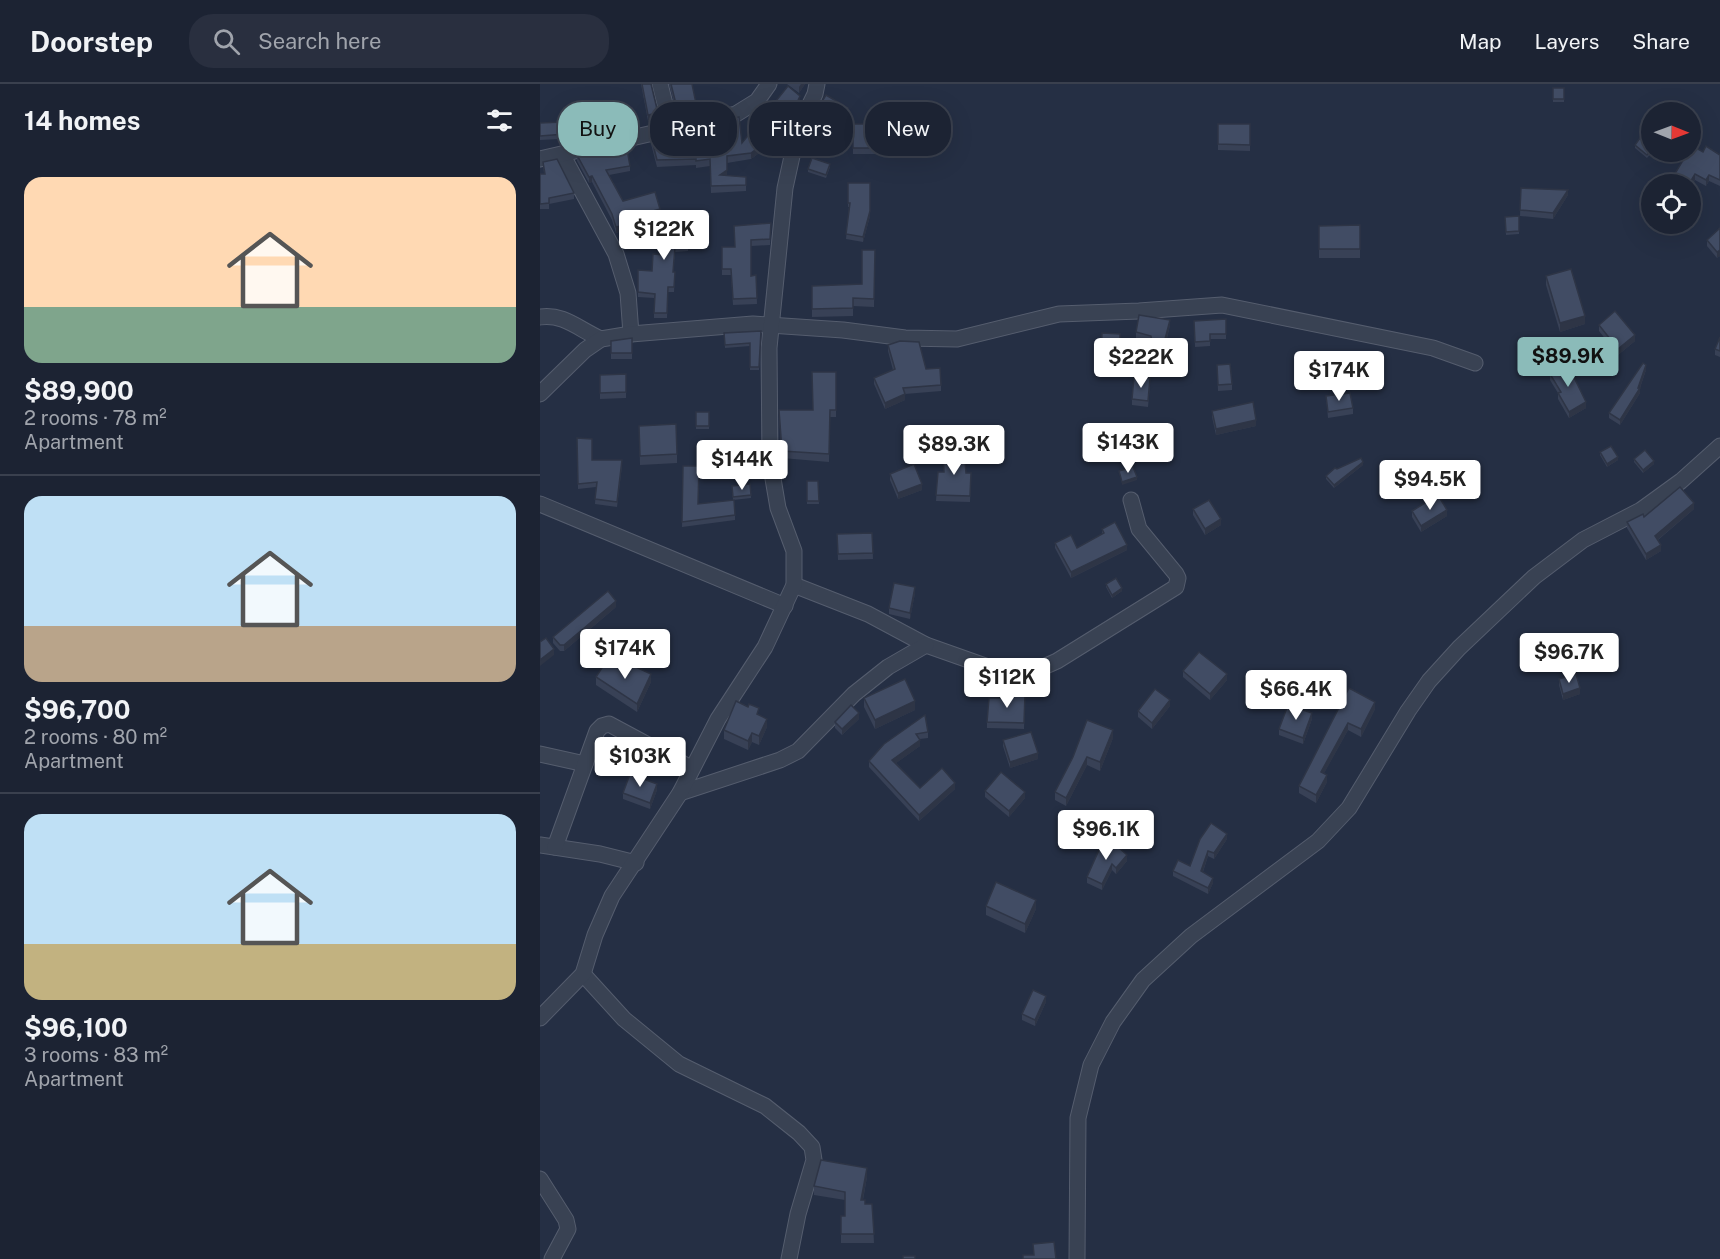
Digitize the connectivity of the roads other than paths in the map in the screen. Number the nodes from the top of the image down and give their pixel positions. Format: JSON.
{"nodes":[{"id":1,"x":660,"y":84,"type":"edge"},
{"id":2,"x":769,"y":84,"type":"edge"},
{"id":3,"x":817,"y":84,"type":"edge"},
{"id":4,"x":664,"y":102,"type":"edge"},
{"id":5,"x":737,"y":112,"type":"edge"},
{"id":6,"x":558,"y":155,"type":"edge"},
{"id":7,"x":563,"y":156,"type":"edge"},
{"id":8,"x":540,"y":159,"type":"edge"},
{"id":9,"x":540,"y":317,"type":"edge"},
{"id":10,"x":772,"y":325,"type":"junction"},
{"id":11,"x":631,"y":334,"type":"junction"},
{"id":12,"x":601,"y":339,"type":"junction"},
{"id":13,"x":1475,"y":363,"type":"dead end"},
{"id":14,"x":540,"y":393,"type":"edge"},
{"id":15,"x":1720,"y":446,"type":"edge"},
{"id":16,"x":1131,"y":500,"type":"dead end"},
{"id":17,"x":540,"y":504,"type":"edge"},
{"id":18,"x":795,"y":585,"type":"junction"},
{"id":19,"x":785,"y":606,"type":"junction"},
{"id":20,"x":926,"y":645,"type":"junction"},
{"id":21,"x":540,"y":754,"type":"edge"},
{"id":22,"x":585,"y":764,"type":"junction"},
{"id":23,"x":691,"y":768,"type":"junction"},
{"id":24,"x":680,"y":793,"type":"junction"},
{"id":25,"x":547,"y":846,"type":"edge"},
{"id":26,"x":636,"y":863,"type":"junction"},
{"id":27,"x":583,"y":974,"type":"junction"},
{"id":28,"x":540,"y":1018,"type":"edge"},
{"id":29,"x":540,"y":1179,"type":"edge"},
{"id":30,"x":552,"y":1259,"type":"edge"},
{"id":31,"x":789,"y":1259,"type":"edge"},
{"id":32,"x":1077,"y":1259,"type":"edge"}],
"edges":[{"from":1,"to":4,"type":"street"},
{"from":2,"to":5,"type":"street"},
{"from":3,"to":10,"type":"street"},
{"from":6,"to":8,"type":"street"},
{"from":7,"to":11,"type":"street"},
{"from":9,"to":12,"type":"street"},
{"from":10,"to":11,"type":"street"},
{"from":10,"to":13,"type":"street"},
{"from":10,"to":18,"type":"street"},
{"from":11,"to":12,"type":"street"},
{"from":12,"to":14,"type":"street"},
{"from":15,"to":32,"type":"street"},
{"from":16,"to":20,"type":"street"},
{"from":17,"to":19,"type":"street"},
{"from":18,"to":19,"type":"street"},
{"from":18,"to":20,"type":"street"},
{"from":19,"to":23,"type":"street"},
{"from":20,"to":24,"type":"street"},
{"from":21,"to":22,"type":"street"},
{"from":22,"to":23,"type":"street"},
{"from":22,"to":25,"type":"street"},
{"from":23,"to":24,"type":"street"},
{"from":24,"to":26,"type":"street"},
{"from":25,"to":26,"type":"street"},
{"from":26,"to":27,"type":"street"},
{"from":27,"to":28,"type":"street"},
{"from":27,"to":31,"type":"street"},
{"from":29,"to":30,"type":"street"}]}
